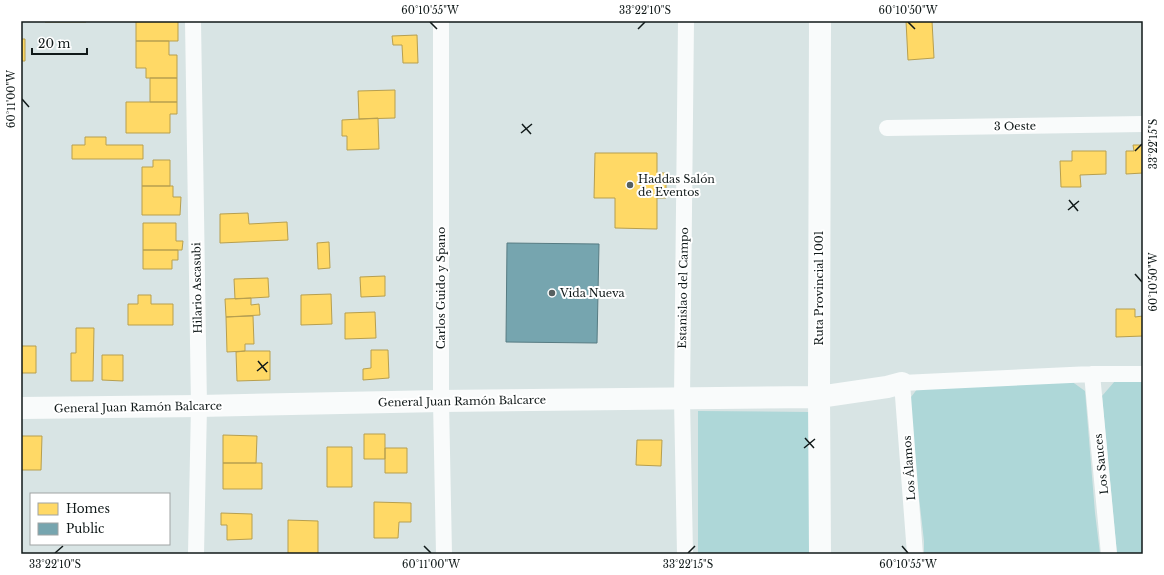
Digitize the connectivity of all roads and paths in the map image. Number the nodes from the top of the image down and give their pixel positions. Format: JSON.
{"nodes":[{"id":1,"x":193,"y":21,"type":"edge"},
{"id":2,"x":440,"y":21,"type":"edge"},
{"id":3,"x":686,"y":21,"type":"edge"},
{"id":4,"x":820,"y":21,"type":"edge"},
{"id":5,"x":1143,"y":124,"type":"edge"},
{"id":6,"x":887,"y":128,"type":"dead end"},
{"id":7,"x":1092,"y":374,"type":"junction"},
{"id":8,"x":1143,"y":374,"type":"edge"},
{"id":9,"x":902,"y":383,"type":"junction"},
{"id":10,"x":819,"y":398,"type":"junction"},
{"id":11,"x":682,"y":399,"type":"junction"},
{"id":12,"x":442,"y":401,"type":"junction"},
{"id":13,"x":199,"y":406,"type":"junction"},
{"id":14,"x":21,"y":408,"type":"edge"},
{"id":15,"x":196,"y":554,"type":"edge"},
{"id":16,"x":444,"y":554,"type":"edge"},
{"id":17,"x":685,"y":554,"type":"edge"},
{"id":18,"x":820,"y":554,"type":"edge"},
{"id":19,"x":915,"y":554,"type":"edge"},
{"id":20,"x":1109,"y":554,"type":"edge"}],
"edges":[{"from":1,"to":13,"type":"street","name":"Hilario Ascasubi"},
{"from":2,"to":12,"type":"street","name":"Carlos Guido y Spano"},
{"from":3,"to":11,"type":"street","name":"Estanislao del Campo"},
{"from":4,"to":10,"type":"street","name":"Ruta Provincial 1001"},
{"from":5,"to":6,"type":"street","name":"3 Oeste"},
{"from":7,"to":8,"type":"street"},
{"from":7,"to":9,"type":"street"},
{"from":7,"to":20,"type":"street","name":"Los Sauces"},
{"from":9,"to":10,"type":"street","name":"General Juan Ramón Balcarce"},
{"from":9,"to":19,"type":"street","name":"Los Álamos"},
{"from":10,"to":11,"type":"street","name":"General Juan Ramón Balcarce"},
{"from":10,"to":18,"type":"street","name":"Ruta Provincial 1001"},
{"from":11,"to":12,"type":"street","name":"General Juan Ramón Balcarce"},
{"from":11,"to":17,"type":"street","name":"Estanislao del Campo"},
{"from":12,"to":13,"type":"street","name":"General Juan Ramón Balcarce"},
{"from":12,"to":16,"type":"street","name":"Carlos Guido y Spano"},
{"from":13,"to":14,"type":"street","name":"General Juan Ramón Balcarce"},
{"from":13,"to":15,"type":"street","name":"Hilario Ascasubi"}]}
